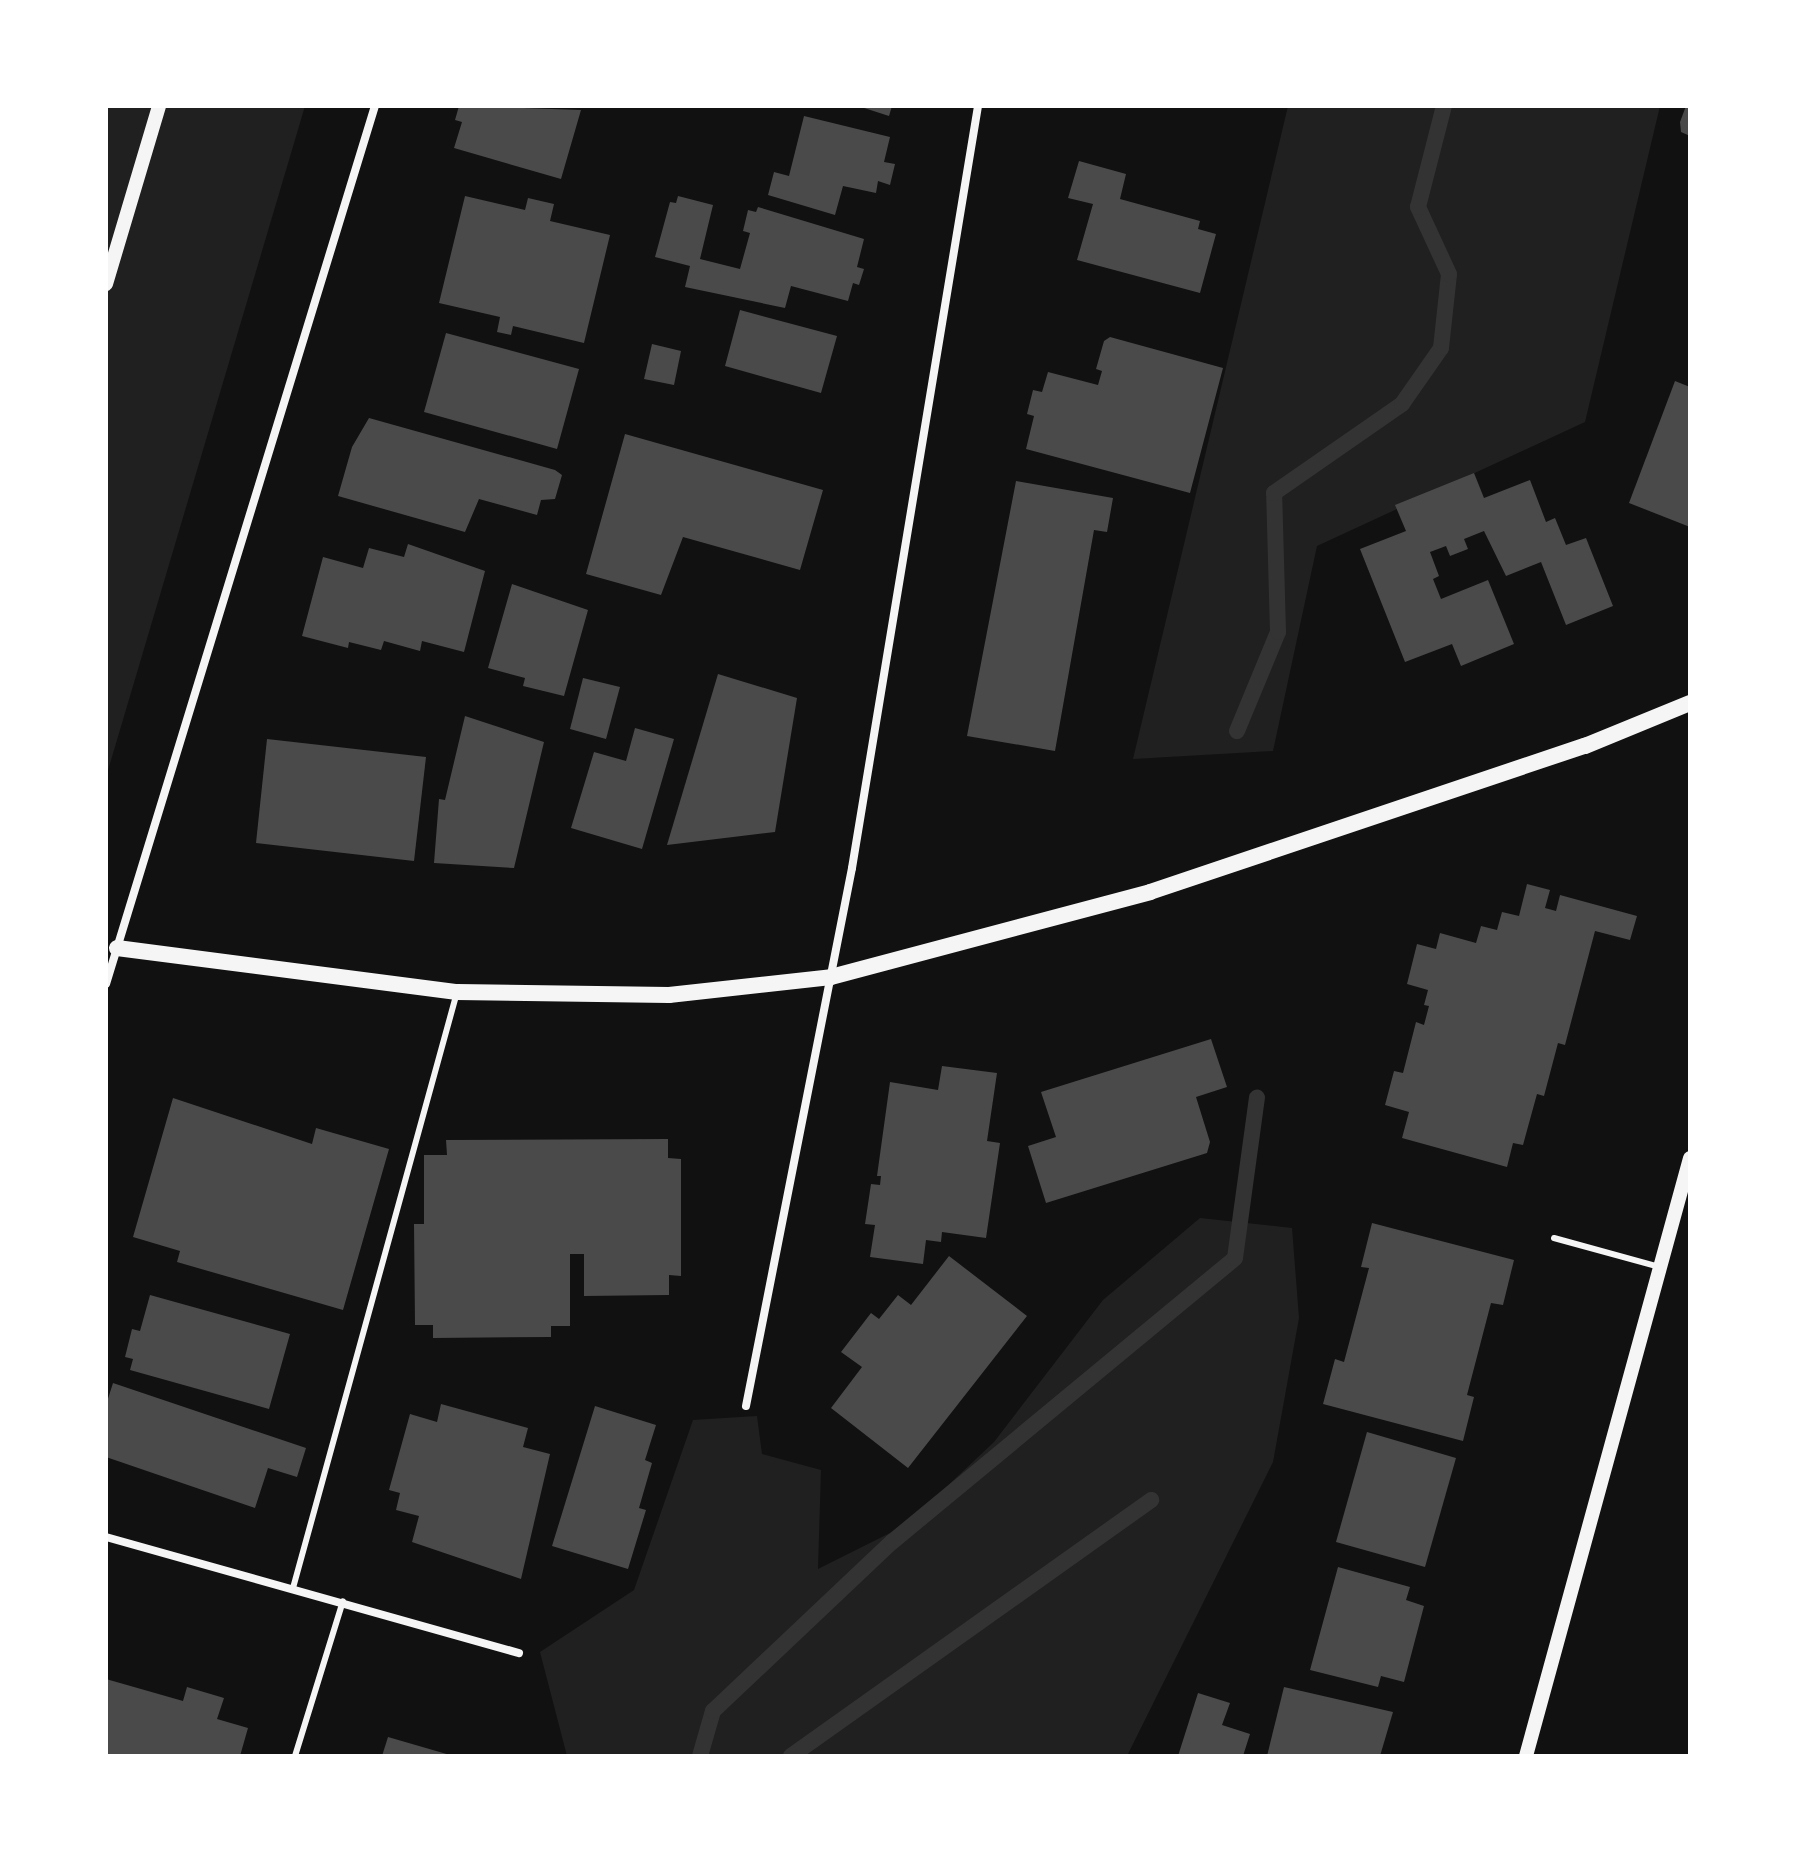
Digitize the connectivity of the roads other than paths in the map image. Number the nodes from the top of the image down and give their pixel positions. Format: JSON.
{"nodes":[{"id":1,"x":159,"y":106,"type":"edge"},
{"id":2,"x":375,"y":106,"type":"edge"},
{"id":3,"x":978,"y":106,"type":"edge"},
{"id":4,"x":106,"y":284,"type":"edge"},
{"id":5,"x":1690,"y":703,"type":"edge"},
{"id":6,"x":112,"y":946,"type":"edge"},
{"id":7,"x":831,"y":977,"type":"junction"},
{"id":8,"x":106,"y":984,"type":"edge"},
{"id":9,"x":457,"y":992,"type":"junction"},
{"id":10,"x":1690,"y":1158,"type":"edge"},
{"id":11,"x":1554,"y":1238,"type":"dead end"},
{"id":12,"x":1660,"y":1267,"type":"junction"},
{"id":13,"x":746,"y":1406,"type":"dead end"},
{"id":14,"x":106,"y":1537,"type":"edge"},
{"id":15,"x":293,"y":1588,"type":"junction"},
{"id":16,"x":343,"y":1601,"type":"junction"},
{"id":17,"x":519,"y":1653,"type":"dead end"},
{"id":18,"x":295,"y":1756,"type":"edge"},
{"id":19,"x":1526,"y":1756,"type":"edge"}],
"edges":[{"from":1,"to":4,"type":"street"},
{"from":2,"to":6,"type":"street"},
{"from":3,"to":7,"type":"street"},
{"from":5,"to":7,"type":"main road"},
{"from":6,"to":8,"type":"street"},
{"from":6,"to":9,"type":"main road"},
{"from":7,"to":9,"type":"main road"},
{"from":7,"to":13,"type":"street"},
{"from":9,"to":15,"type":"lane"},
{"from":10,"to":12,"type":"street"},
{"from":11,"to":12,"type":"lane"},
{"from":12,"to":19,"type":"street"},
{"from":14,"to":15,"type":"street"},
{"from":15,"to":16,"type":"street"},
{"from":16,"to":17,"type":"street"},
{"from":16,"to":18,"type":"lane"}]}
